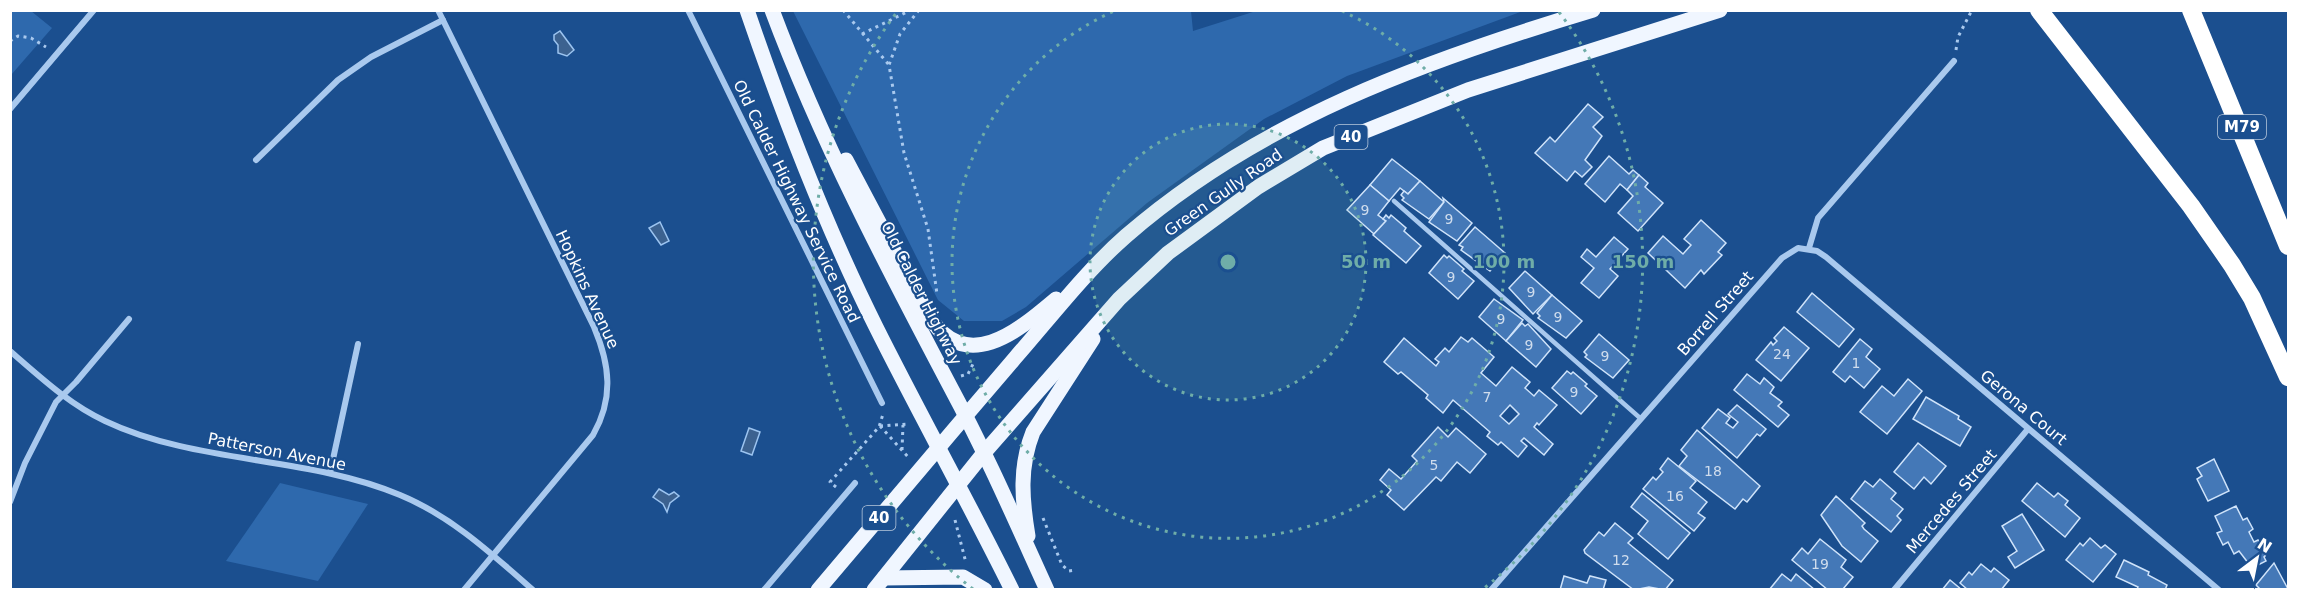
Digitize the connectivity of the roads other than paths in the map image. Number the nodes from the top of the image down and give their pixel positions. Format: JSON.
{"nodes":[{"id":1,"x":94,"y":10,"type":"edge"},
{"id":2,"x":438,"y":10,"type":"edge"},
{"id":3,"x":688,"y":10,"type":"edge"},
{"id":4,"x":747,"y":10,"type":"edge"},
{"id":5,"x":772,"y":10,"type":"edge"},
{"id":6,"x":1593,"y":10,"type":"edge"},
{"id":7,"x":1720,"y":10,"type":"edge"},
{"id":8,"x":2039,"y":10,"type":"edge"},
{"id":9,"x":2191,"y":10,"type":"edge"},
{"id":10,"x":443,"y":20,"type":"junction"},
{"id":11,"x":1954,"y":61,"type":"road end"},
{"id":12,"x":795,"y":71,"type":"junction"},
{"id":13,"x":10,"y":109,"type":"edge"},
{"id":14,"x":256,"y":160,"type":"dead end"},
{"id":15,"x":1394,"y":201,"type":"dead end"},
{"id":16,"x":2289,"y":246,"type":"edge"},
{"id":17,"x":1809,"y":248,"type":"junction"},
{"id":18,"x":1100,"y":264,"type":"junction"},
{"id":19,"x":1119,"y":299,"type":"junction"},
{"id":20,"x":129,"y":319,"type":"dead end"},
{"id":21,"x":358,"y":344,"type":"dead end"},
{"id":22,"x":10,"y":351,"type":"edge"},
{"id":23,"x":2289,"y":377,"type":"edge"},
{"id":24,"x":63,"y":394,"type":"junction"},
{"id":25,"x":882,"y":403,"type":"dead end"},
{"id":26,"x":965,"y":416,"type":"junction"},
{"id":27,"x":1641,"y":418,"type":"junction"},
{"id":28,"x":2028,"y":429,"type":"junction"},
{"id":29,"x":940,"y":446,"type":"junction"},
{"id":30,"x":983,"y":454,"type":"junction"},
{"id":31,"x":330,"y":473,"type":"junction"},
{"id":32,"x":855,"y":483,"type":"dead end"},
{"id":33,"x":959,"y":486,"type":"junction"},
{"id":34,"x":10,"y":502,"type":"edge"},
{"id":35,"x":493,"y":555,"type":"junction"},
{"id":36,"x":1031,"y":555,"type":"junction"},
{"id":37,"x":879,"y":584,"type":"edge"},
{"id":38,"x":464,"y":590,"type":"edge"},
{"id":39,"x":533,"y":590,"type":"edge"},
{"id":40,"x":765,"y":590,"type":"edge"},
{"id":41,"x":818,"y":590,"type":"edge"},
{"id":42,"x":985,"y":590,"type":"edge"},
{"id":43,"x":1012,"y":590,"type":"edge"},
{"id":44,"x":1047,"y":590,"type":"edge"},
{"id":45,"x":1491,"y":590,"type":"edge"},
{"id":46,"x":1894,"y":590,"type":"edge"},
{"id":47,"x":2219,"y":590,"type":"edge"}],
"edges":[{"from":1,"to":13,"type":"street"},
{"from":2,"to":10,"type":"street","name":"Hopkins Avenue"},
{"from":3,"to":25,"type":"street","name":"Old Calder Highway Service Road"},
{"from":4,"to":29,"type":"main road"},
{"from":5,"to":12,"type":"main road","name":"Old Calder Highway"},
{"from":6,"to":18,"type":"main road","name":"Green Gully Road","number":"40"},
{"from":7,"to":19,"type":"main road","name":"Green Gully Road","number":"40"},
{"from":8,"to":23,"type":"highway"},
{"from":9,"to":16,"type":"highway","number":"M79"},
{"from":10,"to":14,"type":"street"},
{"from":10,"to":35,"type":"street","name":"Hopkins Avenue"},
{"from":11,"to":17,"type":"street"},
{"from":12,"to":18,"type":"main road"},
{"from":12,"to":26,"type":"main road","name":"Old Calder Highway"},
{"from":15,"to":27,"type":"lane"},
{"from":17,"to":27,"type":"street","name":"Borrell Street"},
{"from":17,"to":28,"type":"street","name":"Gerona Court"},
{"from":18,"to":26,"type":"main road","name":"Green Gully Road","number":"40"},
{"from":19,"to":30,"type":"main road","name":"Green Gully Road","number":"40"},
{"from":19,"to":36,"type":"main road"},
{"from":20,"to":24,"type":"street"},
{"from":21,"to":31,"type":"street"},
{"from":22,"to":24,"type":"street","name":"Patterson Avenue"},
{"from":24,"to":31,"type":"street","name":"Patterson Avenue"},
{"from":24,"to":34,"type":"street"},
{"from":26,"to":29,"type":"main road","name":"Green Gully Road","number":"40"},
{"from":26,"to":30,"type":"main road","name":"Old Calder Highway"},
{"from":27,"to":45,"type":"street","name":"Borrell Street"},
{"from":28,"to":46,"type":"street","name":"Mercedes Street"},
{"from":28,"to":47,"type":"street","name":"Gerona Court"},
{"from":29,"to":33,"type":"main road"},
{"from":29,"to":41,"type":"main road","name":"Green Gully Road","number":"40"},
{"from":30,"to":33,"type":"main road","name":"Green Gully Road","number":"40"},
{"from":30,"to":36,"type":"main road","name":"Old Calder Highway"},
{"from":31,"to":35,"type":"street","name":"Patterson Avenue"},
{"from":32,"to":40,"type":"street"},
{"from":33,"to":37,"type":"main road","name":"Green Gully Road","number":"40"},
{"from":33,"to":43,"type":"main road"},
{"from":35,"to":38,"type":"street","name":"Hopkins Avenue"},
{"from":35,"to":39,"type":"street","name":"Patterson Avenue"},
{"from":36,"to":44,"type":"main road","name":"Old Calder Highway"},
{"from":37,"to":42,"type":"main road"}]}
